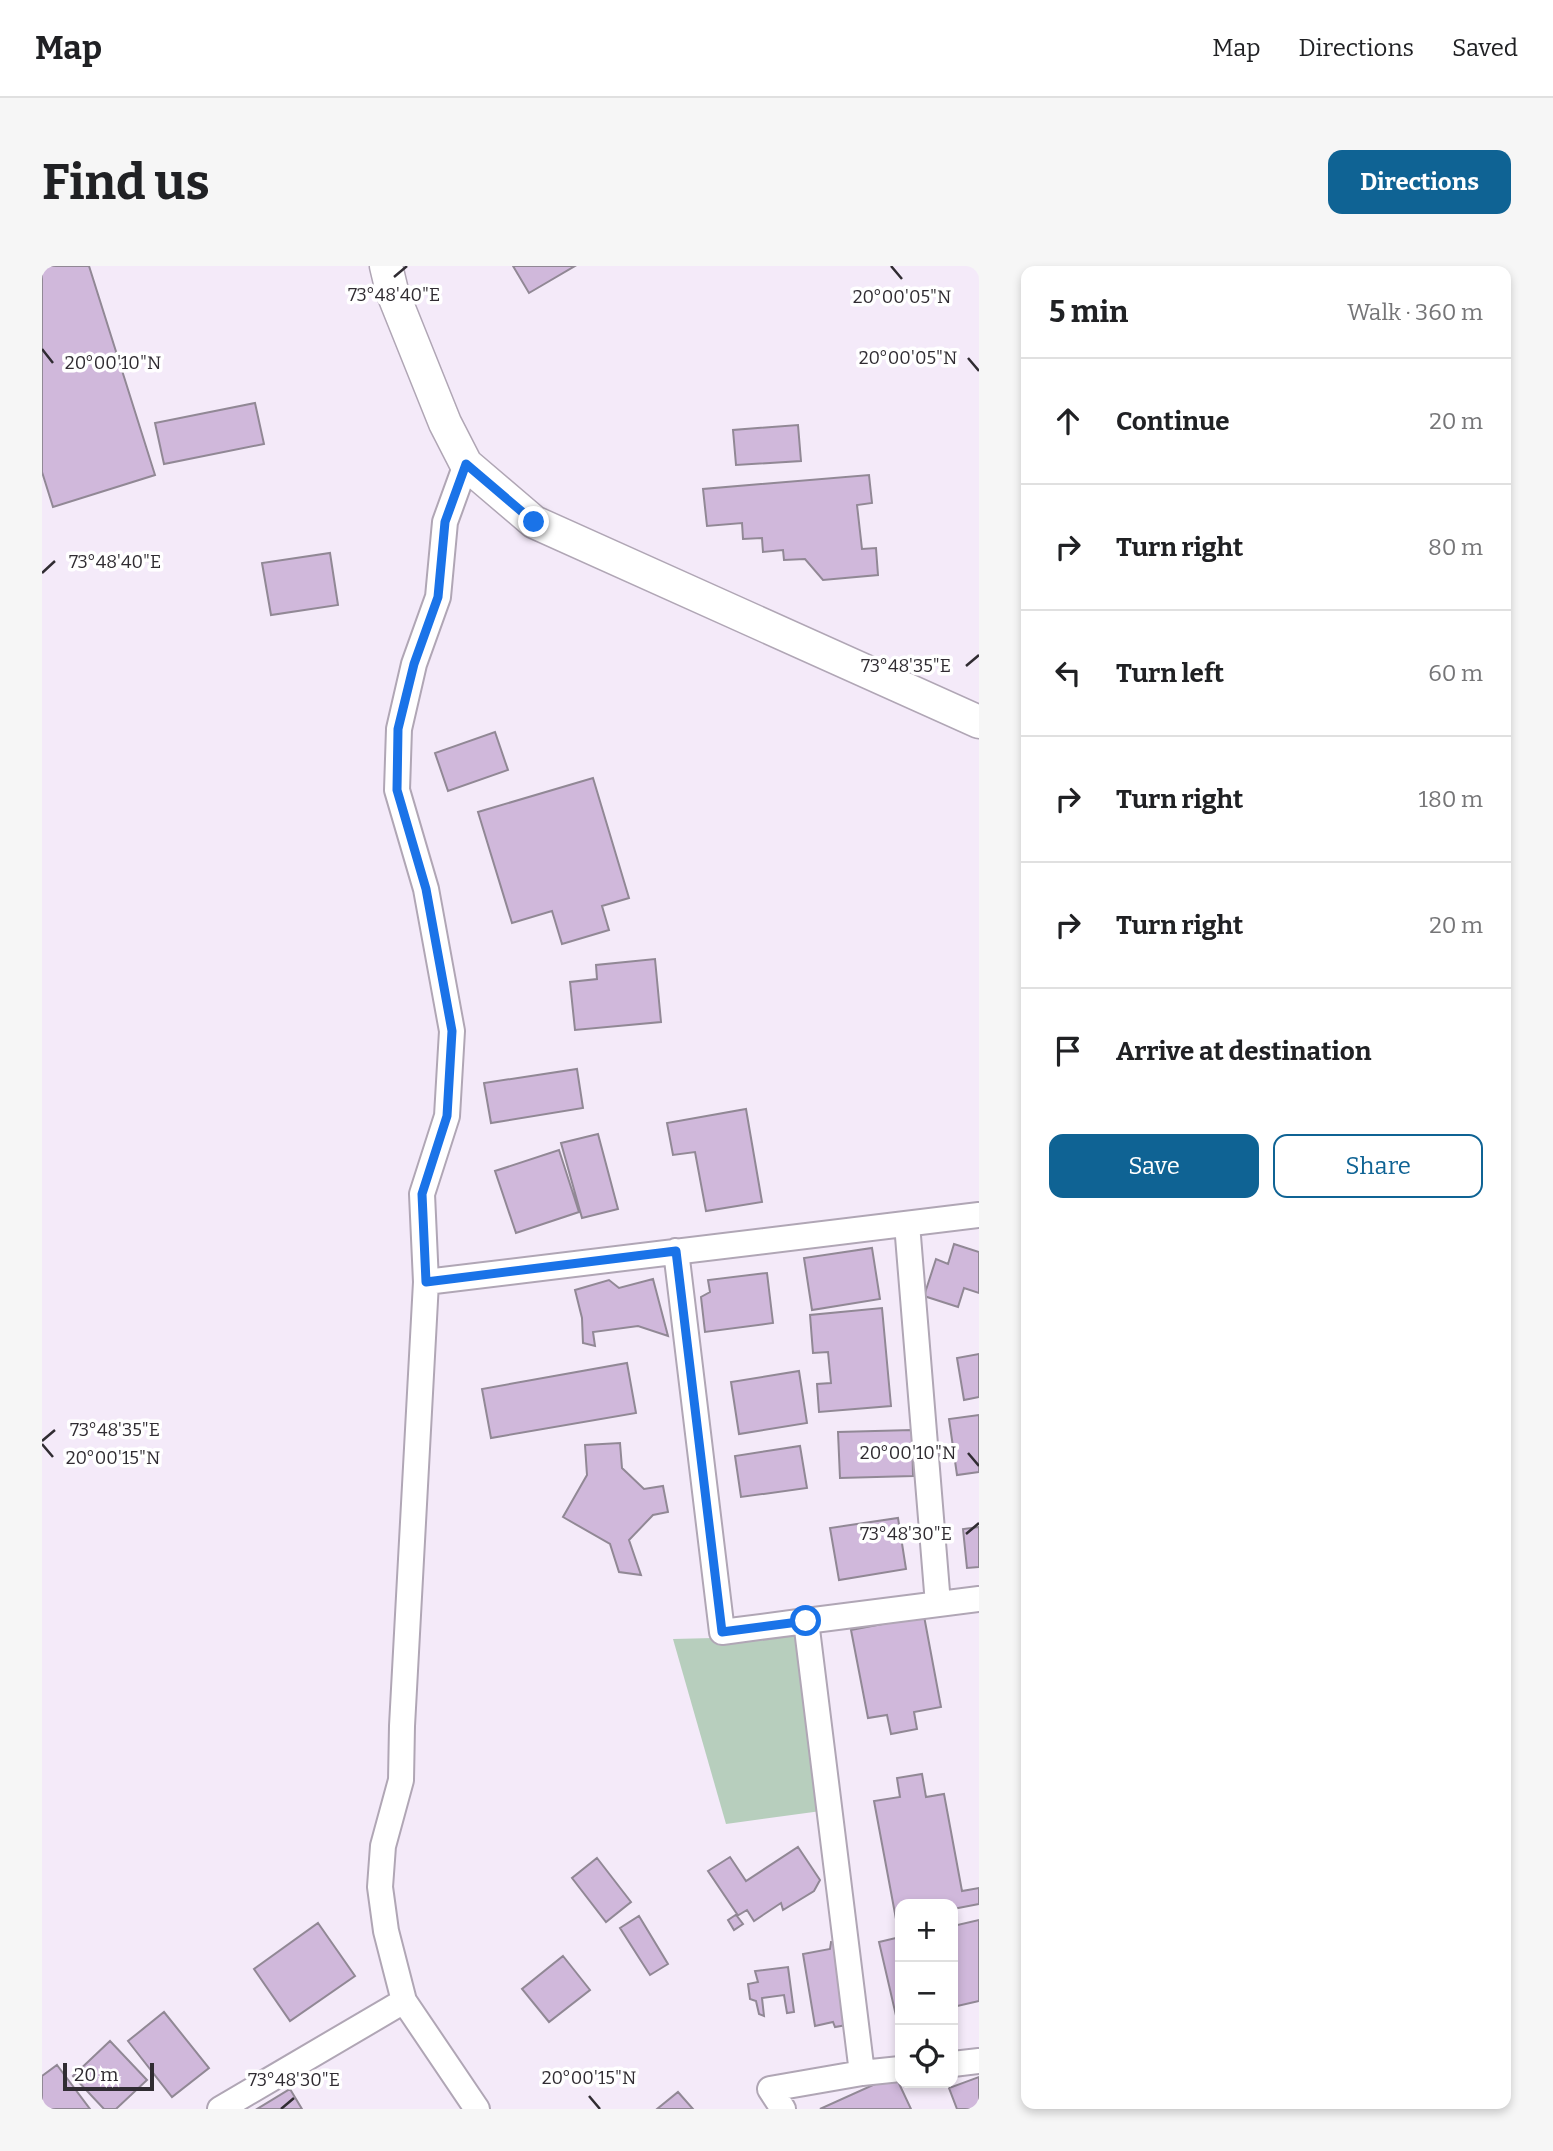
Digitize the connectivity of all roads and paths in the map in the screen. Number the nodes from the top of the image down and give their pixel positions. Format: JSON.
{"nodes":[{"id":1,"x":386,"y":266,"type":"edge"},
{"id":2,"x":466,"y":464,"type":"junction"},
{"id":3,"x":979,"y":722,"type":"edge"},
{"id":4,"x":979,"y":1215,"type":"edge"},
{"id":5,"x":906,"y":1224,"type":"junction"},
{"id":6,"x":676,"y":1251,"type":"junction"},
{"id":7,"x":426,"y":1282,"type":"junction"},
{"id":8,"x":979,"y":1599,"type":"edge"},
{"id":9,"x":938,"y":1604,"type":"junction"},
{"id":10,"x":806,"y":1621,"type":"junction"},
{"id":11,"x":404,"y":2001,"type":"junction"},
{"id":12,"x":979,"y":2061,"type":"edge"},
{"id":13,"x":958,"y":2063,"type":"edge"},
{"id":14,"x":895,"y":2070,"type":"edge"},
{"id":15,"x":862,"y":2073,"type":"junction"},
{"id":16,"x":220,"y":2109,"type":"edge"},
{"id":17,"x":477,"y":2109,"type":"edge"},
{"id":18,"x":783,"y":2109,"type":"edge"}],
"edges":[{"from":1,"to":2,"type":"street"},
{"from":2,"to":3,"type":"street"},
{"from":2,"to":7,"type":"street"},
{"from":4,"to":5,"type":"street"},
{"from":5,"to":6,"type":"street"},
{"from":5,"to":9,"type":"street"},
{"from":6,"to":7,"type":"street"},
{"from":6,"to":10,"type":"street"},
{"from":7,"to":11,"type":"street"},
{"from":8,"to":9,"type":"street"},
{"from":9,"to":10,"type":"street"},
{"from":10,"to":15,"type":"street"},
{"from":11,"to":16,"type":"street"},
{"from":11,"to":17,"type":"street"},
{"from":12,"to":13,"type":"street"},
{"from":14,"to":15,"type":"street"},
{"from":15,"to":18,"type":"street"}]}
